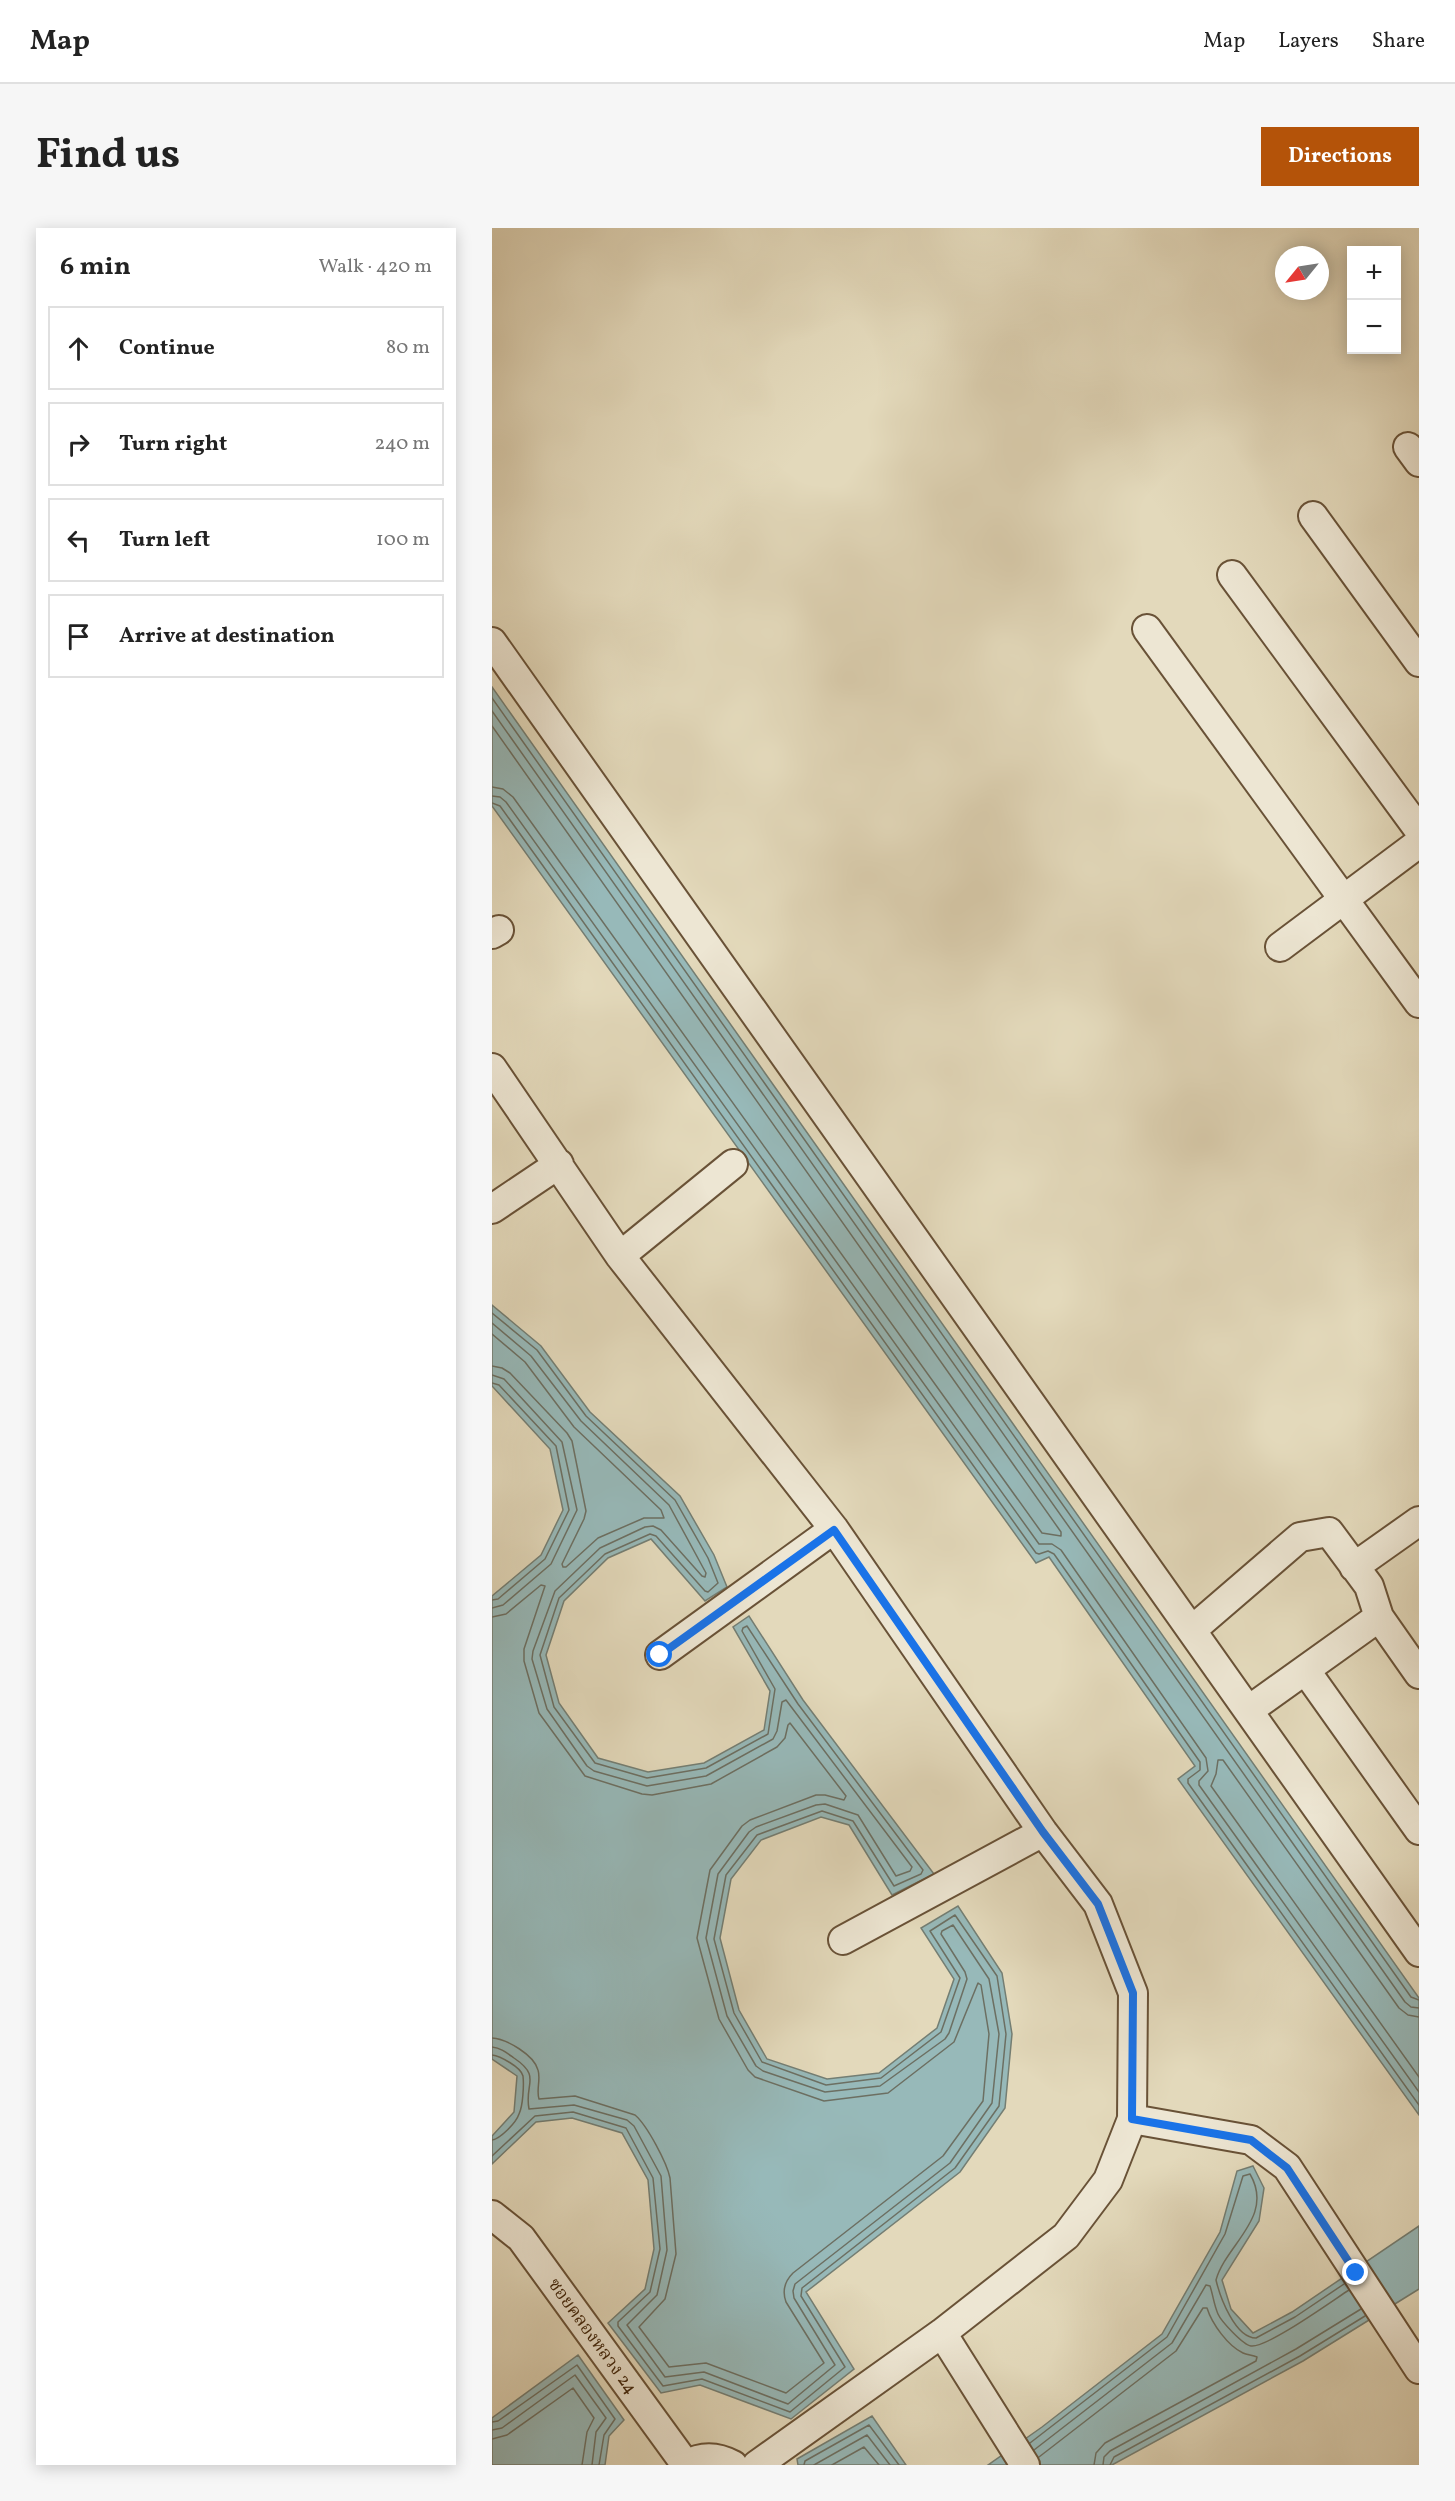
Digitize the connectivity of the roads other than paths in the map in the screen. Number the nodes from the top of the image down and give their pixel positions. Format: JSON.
{"nodes":[{"id":1,"x":1313,"y":516,"type":"dead end"},
{"id":2,"x":1232,"y":575,"type":"dead end"},
{"id":3,"x":1147,"y":629,"type":"dead end"},
{"id":4,"x":492,"y":642,"type":"edge"},
{"id":5,"x":1419,"y":662,"type":"edge"},
{"id":6,"x":1419,"y":830,"type":"edge"},
{"id":7,"x":1419,"y":843,"type":"edge"},
{"id":8,"x":1344,"y":898,"type":"junction"},
{"id":9,"x":1280,"y":947,"type":"dead end"},
{"id":10,"x":1419,"y":1002,"type":"edge"},
{"id":11,"x":492,"y":1068,"type":"edge"},
{"id":12,"x":560,"y":1164,"type":"junction"},
{"id":13,"x":733,"y":1164,"type":"dead end"},
{"id":14,"x":492,"y":1209,"type":"edge"},
{"id":15,"x":620,"y":1256,"type":"junction"},
{"id":16,"x":1419,"y":1521,"type":"edge"},
{"id":17,"x":834,"y":1530,"type":"junction"},
{"id":18,"x":1354,"y":1567,"type":"junction"},
{"id":19,"x":1379,"y":1617,"type":"junction"},
{"id":20,"x":1192,"y":1630,"type":"junction"},
{"id":21,"x":660,"y":1655,"type":"dead end"},
{"id":22,"x":1306,"y":1671,"type":"junction"},
{"id":23,"x":1419,"y":1674,"type":"edge"},
{"id":24,"x":1249,"y":1710,"type":"junction"},
{"id":25,"x":1419,"y":1830,"type":"edge"},
{"id":26,"x":1043,"y":1832,"type":"junction"},
{"id":27,"x":843,"y":1940,"type":"dead end"},
{"id":28,"x":1419,"y":1952,"type":"edge"},
{"id":29,"x":1132,"y":2119,"type":"junction"},
{"id":30,"x":492,"y":2215,"type":"edge"},
{"id":31,"x":942,"y":2333,"type":"junction"},
{"id":32,"x":1419,"y":2369,"type":"edge"},
{"id":33,"x":686,"y":2465,"type":"edge"},
{"id":34,"x":733,"y":2465,"type":"edge"},
{"id":35,"x":757,"y":2465,"type":"edge"},
{"id":36,"x":1025,"y":2465,"type":"edge"}],
"edges":[{"from":1,"to":5,"type":"street"},
{"from":2,"to":6,"type":"street"},
{"from":3,"to":8,"type":"street"},
{"from":4,"to":20,"type":"street"},
{"from":7,"to":8,"type":"street"},
{"from":8,"to":9,"type":"street"},
{"from":8,"to":10,"type":"street"},
{"from":11,"to":12,"type":"street"},
{"from":12,"to":14,"type":"street"},
{"from":12,"to":15,"type":"street"},
{"from":13,"to":15,"type":"street"},
{"from":15,"to":17,"type":"street"},
{"from":16,"to":18,"type":"street"},
{"from":17,"to":21,"type":"street"},
{"from":17,"to":26,"type":"street"},
{"from":18,"to":19,"type":"street"},
{"from":18,"to":20,"type":"street"},
{"from":19,"to":22,"type":"street"},
{"from":19,"to":23,"type":"street"},
{"from":20,"to":24,"type":"street"},
{"from":22,"to":24,"type":"street"},
{"from":22,"to":25,"type":"street"},
{"from":24,"to":28,"type":"street"},
{"from":26,"to":27,"type":"street"},
{"from":26,"to":29,"type":"street"},
{"from":29,"to":31,"type":"street"},
{"from":29,"to":32,"type":"street"},
{"from":30,"to":33,"type":"street","name":"ซอยคลองหลวง 24"},
{"from":31,"to":35,"type":"street"},
{"from":31,"to":36,"type":"street"},
{"from":33,"to":34,"type":"street","name":"ซอยคลองหลวง 24"}]}
